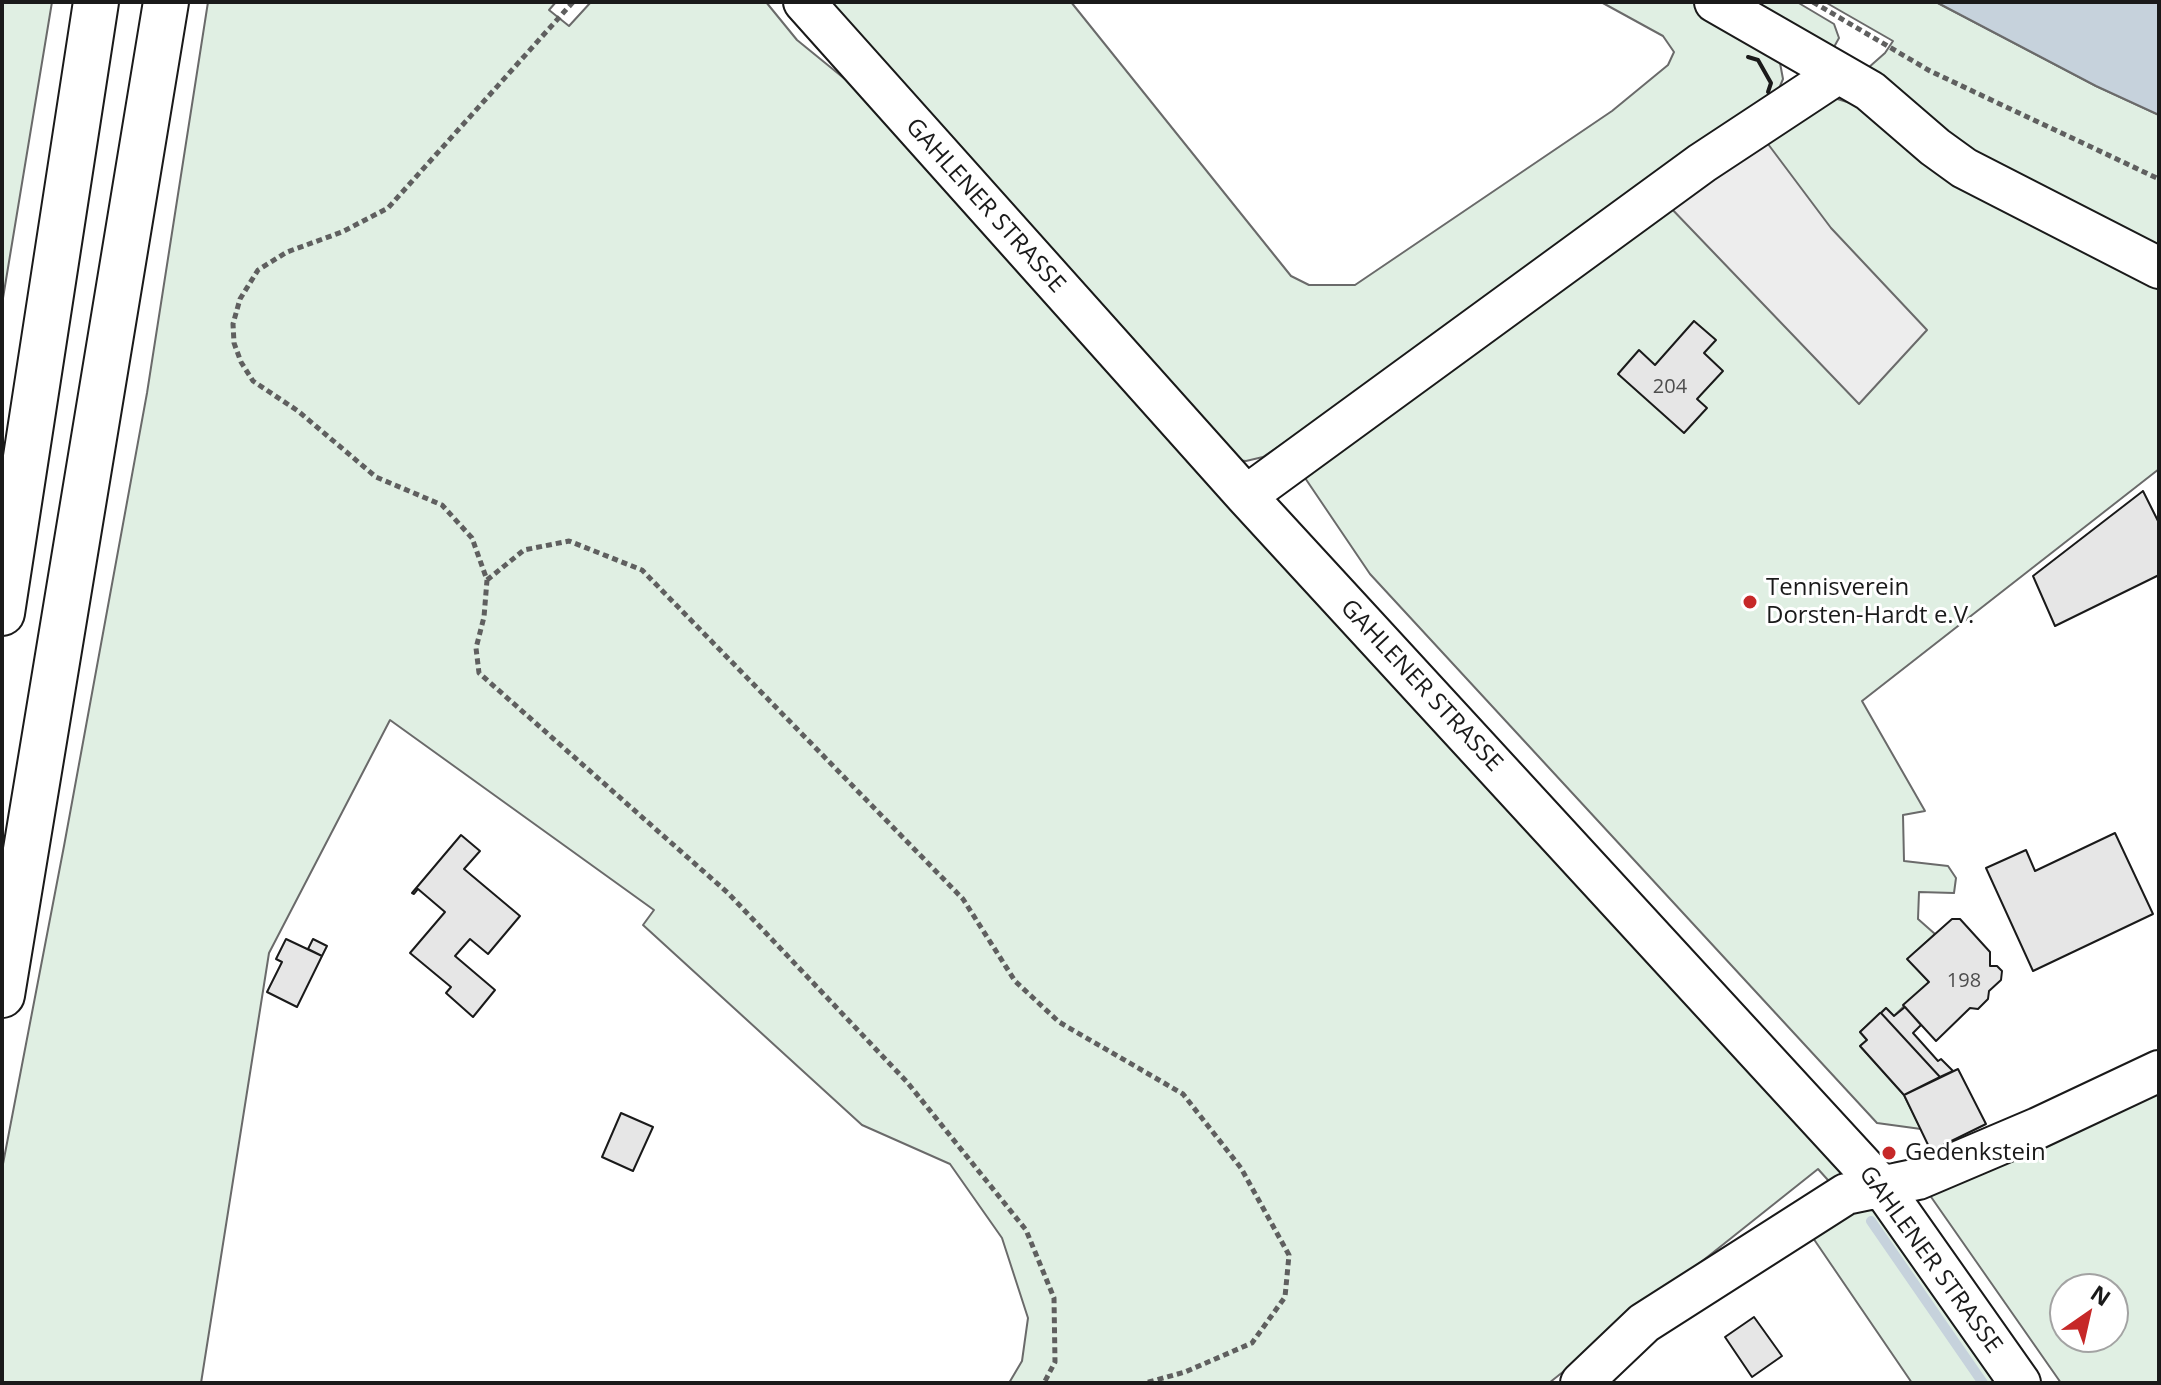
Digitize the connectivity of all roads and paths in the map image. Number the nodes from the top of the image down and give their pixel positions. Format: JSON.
{"nodes":[{"id":1,"x":96,"y":2,"type":"edge"},
{"id":2,"x":166,"y":2,"type":"edge"},
{"id":3,"x":573,"y":2,"type":"edge"},
{"id":4,"x":804,"y":2,"type":"edge"},
{"id":5,"x":1715,"y":2,"type":"edge"},
{"id":6,"x":1813,"y":2,"type":"edge"},
{"id":7,"x":1837,"y":74,"type":"junction"},
{"id":8,"x":2159,"y":179,"type":"edge"},
{"id":9,"x":2159,"y":268,"type":"edge"},
{"id":10,"x":1246,"y":496,"type":"junction"},
{"id":11,"x":487,"y":580,"type":"junction"},
{"id":12,"x":2,"y":613,"type":"edge"},
{"id":13,"x":2,"y":995,"type":"edge"},
{"id":14,"x":2159,"y":1071,"type":"edge"},
{"id":15,"x":1882,"y":1187,"type":"junction"},
{"id":16,"x":1044,"y":1383,"type":"edge"},
{"id":17,"x":1145,"y":1383,"type":"edge"},
{"id":18,"x":1581,"y":1383,"type":"edge"},
{"id":19,"x":2020,"y":1383,"type":"edge"}],
"edges":[{"from":1,"to":12,"type":"highway"},
{"from":2,"to":13,"type":"highway"},
{"from":3,"to":11,"type":"path"},
{"from":4,"to":10,"type":"street","name":"GAHLENER STRASSE"},
{"from":5,"to":7,"type":"street"},
{"from":6,"to":8,"type":"path"},
{"from":7,"to":9,"type":"street"},
{"from":7,"to":10,"type":"street"},
{"from":10,"to":15,"type":"street","name":"GAHLENER STRASSE"},
{"from":11,"to":16,"type":"path"},
{"from":11,"to":17,"type":"path"},
{"from":14,"to":15,"type":"street"},
{"from":15,"to":18,"type":"street"},
{"from":15,"to":19,"type":"street","name":"GAHLENER STRASSE"}]}
